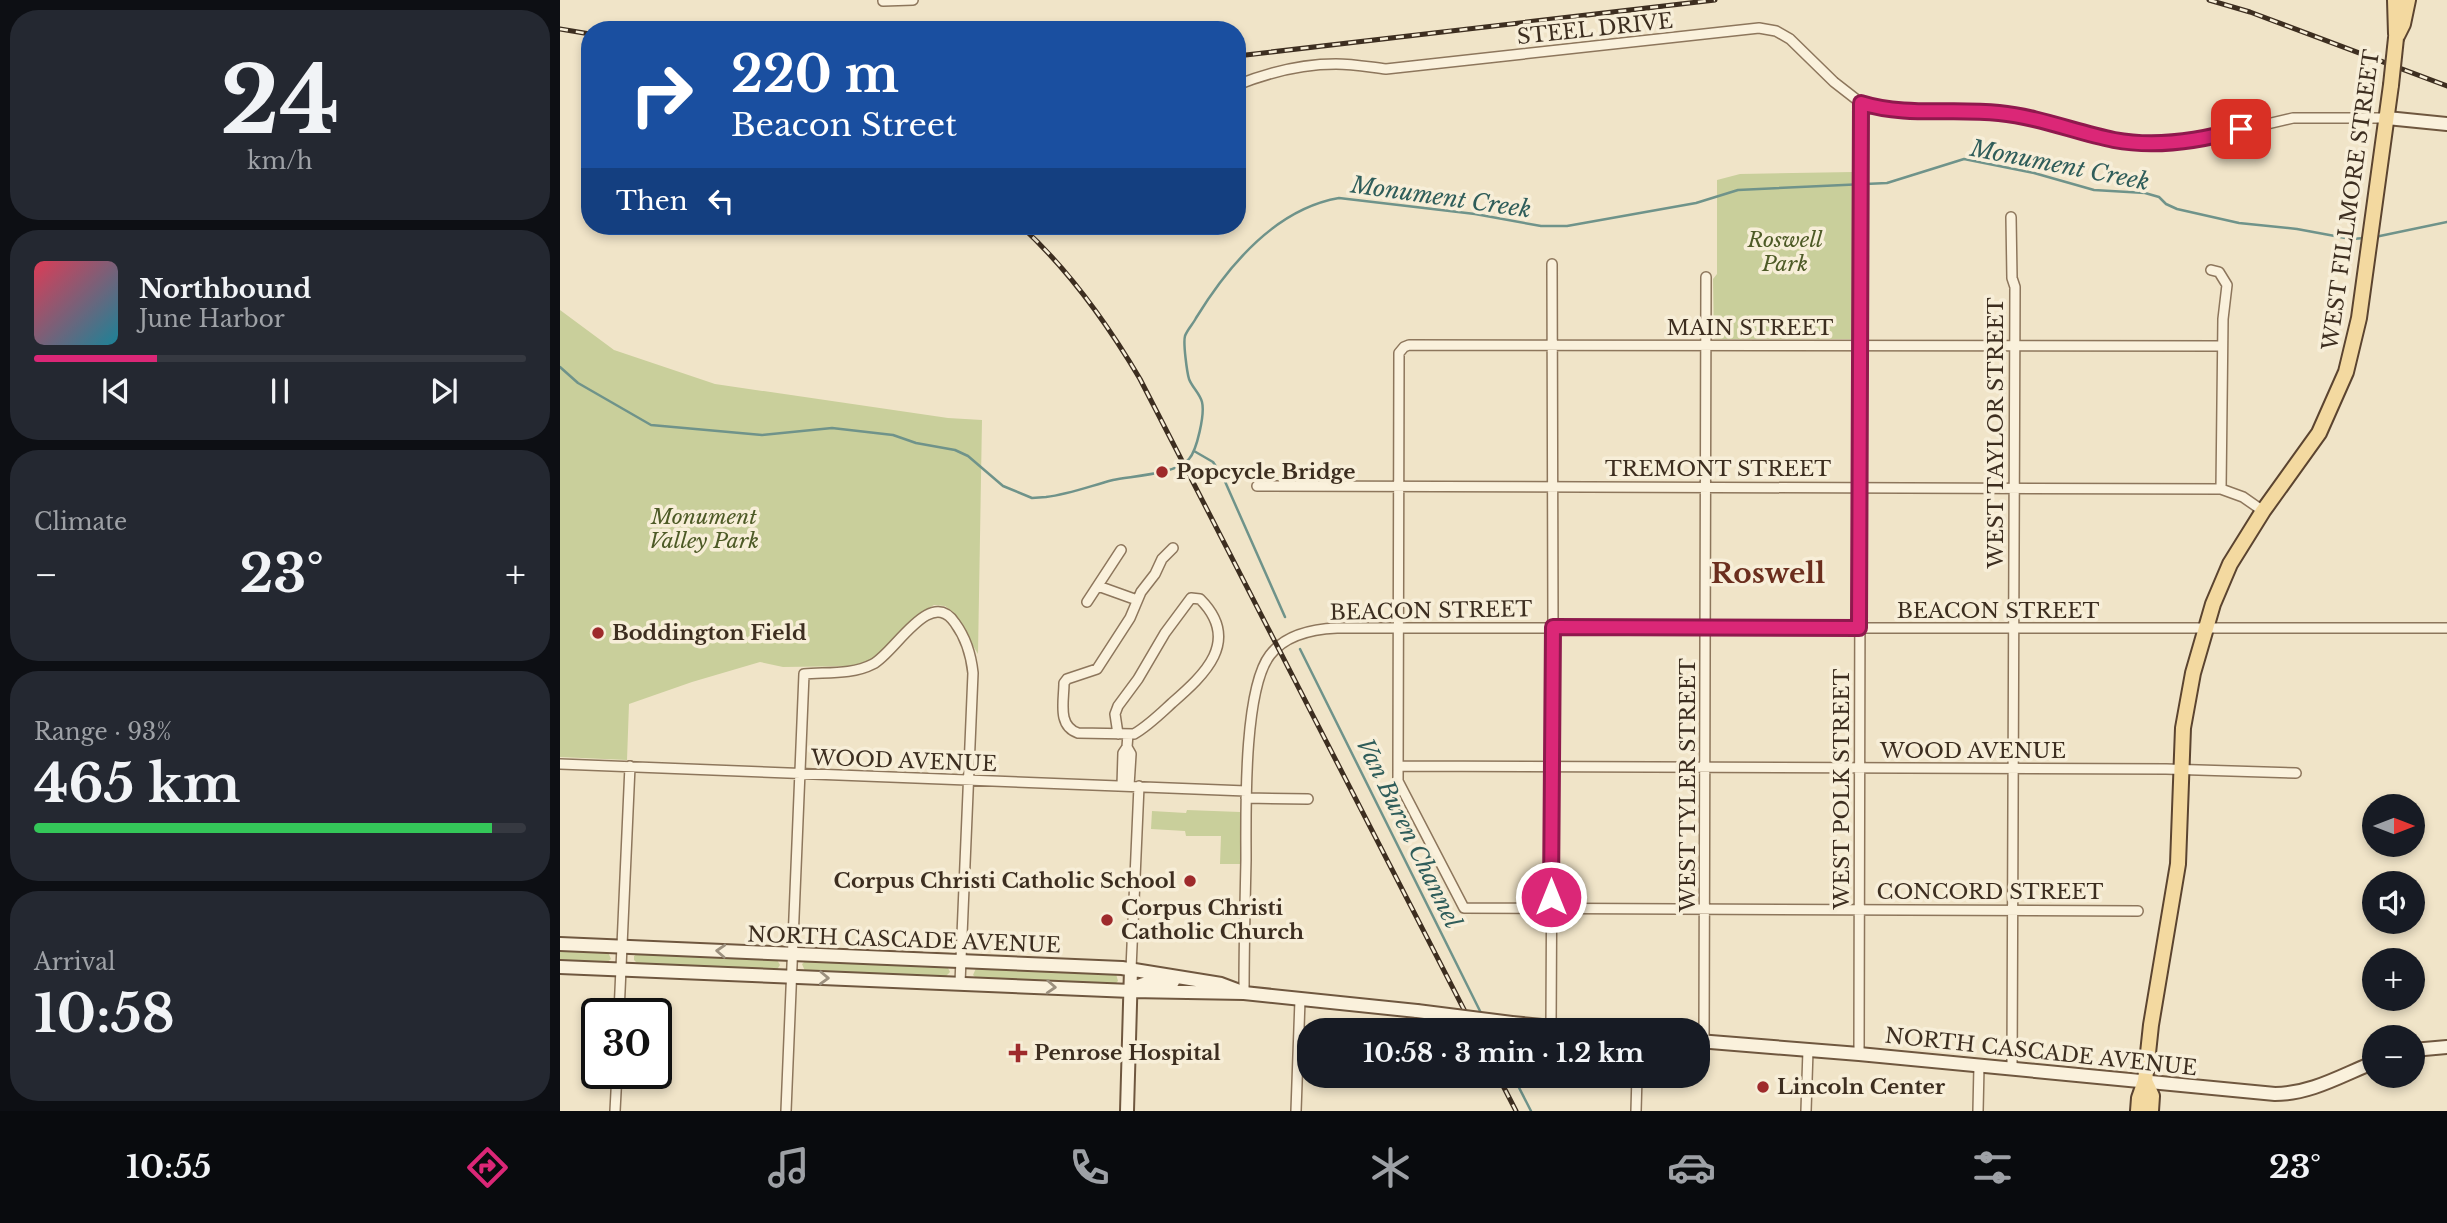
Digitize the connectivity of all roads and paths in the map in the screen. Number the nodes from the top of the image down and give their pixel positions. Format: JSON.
{"nodes":[{"id":1,"x":913,"y":0,"type":"edge"},
{"id":2,"x":883,"y":1,"type":"edge"},
{"id":3,"x":2401,"y":2,"type":"edge"},
{"id":4,"x":1246,"y":82,"type":"edge"},
{"id":5,"x":1861,"y":103,"type":"junction"},
{"id":6,"x":2387,"y":118,"type":"junction"},
{"id":7,"x":2447,"y":124,"type":"edge"},
{"id":8,"x":2011,"y":217,"type":"dead end"},
{"id":9,"x":1552,"y":264,"type":"dead end"},
{"id":10,"x":2211,"y":270,"type":"dead end"},
{"id":11,"x":1706,"y":277,"type":"dead end"},
{"id":12,"x":1553,"y":345,"type":"junction"},
{"id":13,"x":1707,"y":345,"type":"junction"},
{"id":14,"x":1861,"y":346,"type":"junction"},
{"id":15,"x":2015,"y":346,"type":"junction"},
{"id":16,"x":2222,"y":346,"type":"junction"},
{"id":17,"x":1706,"y":485,"type":"junction"},
{"id":18,"x":1257,"y":486,"type":"dead end"},
{"id":19,"x":1399,"y":486,"type":"junction"},
{"id":20,"x":1553,"y":486,"type":"junction"},
{"id":21,"x":1859,"y":488,"type":"junction"},
{"id":22,"x":2014,"y":488,"type":"junction"},
{"id":23,"x":2221,"y":489,"type":"junction"},
{"id":24,"x":2014,"y":512,"type":"junction"},
{"id":25,"x":2263,"y":512,"type":"junction"},
{"id":26,"x":2026,"y":513,"type":"dead end"},
{"id":27,"x":1173,"y":548,"type":"dead end"},
{"id":28,"x":1121,"y":551,"type":"dead end"},
{"id":29,"x":1098,"y":586,"type":"junction"},
{"id":30,"x":1137,"y":600,"type":"junction"},
{"id":31,"x":1087,"y":602,"type":"dead end"},
{"id":32,"x":1553,"y":627,"type":"junction"},
{"id":33,"x":1398,"y":628,"type":"junction"},
{"id":34,"x":1706,"y":628,"type":"junction"},
{"id":35,"x":1859,"y":628,"type":"junction"},
{"id":36,"x":2013,"y":628,"type":"junction"},
{"id":37,"x":2206,"y":628,"type":"junction"},
{"id":38,"x":2447,"y":628,"type":"edge"},
{"id":39,"x":1123,"y":734,"type":"junction"},
{"id":40,"x":560,"y":764,"type":"edge"},
{"id":41,"x":630,"y":766,"type":"junction"},
{"id":42,"x":1398,"y":766,"type":"junction"},
{"id":43,"x":1552,"y":767,"type":"junction"},
{"id":44,"x":1706,"y":768,"type":"junction"},
{"id":45,"x":1860,"y":769,"type":"junction"},
{"id":46,"x":2012,"y":769,"type":"junction"},
{"id":47,"x":2182,"y":770,"type":"junction"},
{"id":48,"x":2296,"y":773,"type":"dead end"},
{"id":49,"x":800,"y":774,"type":"junction"},
{"id":50,"x":969,"y":781,"type":"junction"},
{"id":51,"x":1130,"y":786,"type":"junction"},
{"id":52,"x":1246,"y":794,"type":"junction"},
{"id":53,"x":1308,"y":799,"type":"dead end"},
{"id":54,"x":1705,"y":908,"type":"junction"},
{"id":55,"x":1551,"y":909,"type":"junction"},
{"id":56,"x":1860,"y":909,"type":"junction"},
{"id":57,"x":2012,"y":911,"type":"junction"},
{"id":58,"x":2138,"y":911,"type":"dead end"},
{"id":59,"x":560,"y":944,"type":"edge"},
{"id":60,"x":623,"y":947,"type":"junction"},
{"id":61,"x":791,"y":954,"type":"junction"},
{"id":62,"x":961,"y":961,"type":"junction"},
{"id":63,"x":560,"y":967,"type":"edge"},
{"id":64,"x":1132,"y":969,"type":"junction"},
{"id":65,"x":622,"y":970,"type":"junction"},
{"id":66,"x":790,"y":977,"type":"junction"},
{"id":67,"x":1201,"y":981,"type":"junction"},
{"id":68,"x":960,"y":983,"type":"junction"},
{"id":69,"x":1131,"y":991,"type":"junction"},
{"id":70,"x":1244,"y":993,"type":"junction"},
{"id":71,"x":621,"y":998,"type":"edge"},
{"id":72,"x":1300,"y":1000,"type":"junction"},
{"id":73,"x":1472,"y":1018,"type":"edge"},
{"id":74,"x":1551,"y":1018,"type":"edge"},
{"id":75,"x":1702,"y":1018,"type":"edge"},
{"id":76,"x":1710,"y":1042,"type":"edge"},
{"id":77,"x":2447,"y":1047,"type":"edge"},
{"id":78,"x":2425,"y":1049,"type":"edge"},
{"id":79,"x":1808,"y":1050,"type":"junction"},
{"id":80,"x":1859,"y":1054,"type":"junction"},
{"id":81,"x":1979,"y":1066,"type":"junction"},
{"id":82,"x":2362,"y":1067,"type":"edge"},
{"id":83,"x":2012,"y":1069,"type":"junction"},
{"id":84,"x":2145,"y":1081,"type":"junction"},
{"id":85,"x":1637,"y":1088,"type":"edge"},
{"id":86,"x":616,"y":1089,"type":"edge"},
{"id":87,"x":615,"y":1111,"type":"edge"},
{"id":88,"x":786,"y":1111,"type":"edge"},
{"id":89,"x":1127,"y":1111,"type":"edge"},
{"id":90,"x":1296,"y":1111,"type":"edge"},
{"id":91,"x":1636,"y":1111,"type":"edge"},
{"id":92,"x":1806,"y":1111,"type":"edge"},
{"id":93,"x":1978,"y":1111,"type":"edge"},
{"id":94,"x":2138,"y":1111,"type":"edge"},
{"id":95,"x":2151,"y":1111,"type":"edge"}],
"edges":[{"from":1,"to":2,"type":"street"},
{"from":3,"to":6,"type":"main road","name":"WEST FILLMORE STREET","bridge":true},
{"from":4,"to":5,"type":"street","name":"STEEL DRIVE"},
{"from":5,"to":6,"type":"street","name":"STEEL DRIVE"},
{"from":5,"to":14,"type":"street","name":"WEST POLK STREET"},
{"from":6,"to":7,"type":"main road"},
{"from":6,"to":25,"type":"main road","name":"WEST FILLMORE STREET"},
{"from":8,"to":15,"type":"street","name":"WEST TAYLOR STREET"},
{"from":9,"to":12,"type":"street"},
{"from":10,"to":16,"type":"street"},
{"from":11,"to":13,"type":"street","name":"WEST TYLER STREET"},
{"from":12,"to":13,"type":"street","name":"MAIN STREET"},
{"from":12,"to":19,"type":"street","name":"MAIN STREET"},
{"from":12,"to":20,"type":"street"},
{"from":13,"to":14,"type":"street","name":"MAIN STREET"},
{"from":13,"to":17,"type":"street","name":"WEST TYLER STREET"},
{"from":14,"to":15,"type":"street","name":"MAIN STREET"},
{"from":14,"to":21,"type":"street","name":"WEST POLK STREET"},
{"from":15,"to":16,"type":"street","name":"MAIN STREET"},
{"from":15,"to":22,"type":"street","name":"WEST TAYLOR STREET"},
{"from":16,"to":23,"type":"street"},
{"from":17,"to":20,"type":"street","name":"TREMONT STREET"},
{"from":17,"to":21,"type":"street","name":"TREMONT STREET"},
{"from":17,"to":34,"type":"street","name":"WEST TYLER STREET"},
{"from":18,"to":19,"type":"street","name":"TREMONT STREET"},
{"from":19,"to":20,"type":"street","name":"TREMONT STREET"},
{"from":19,"to":33,"type":"street"},
{"from":20,"to":32,"type":"street"},
{"from":21,"to":22,"type":"street","name":"TREMONT STREET"},
{"from":21,"to":35,"type":"street","name":"WEST POLK STREET"},
{"from":22,"to":23,"type":"street","name":"TREMONT STREET"},
{"from":22,"to":24,"type":"street","name":"WEST TAYLOR STREET"},
{"from":23,"to":25,"type":"street"},
{"from":24,"to":26,"type":"street"},
{"from":24,"to":36,"type":"street","name":"WEST TAYLOR STREET"},
{"from":25,"to":37,"type":"main road","name":"WEST FILLMORE STREET"},
{"from":27,"to":30,"type":"street"},
{"from":28,"to":29,"type":"street"},
{"from":29,"to":30,"type":"street"},
{"from":29,"to":31,"type":"street"},
{"from":30,"to":39,"type":"street"},
{"from":32,"to":33,"type":"street","name":"BEACON STREET"},
{"from":32,"to":34,"type":"street","name":"BEACON STREET"},
{"from":32,"to":43,"type":"street"},
{"from":33,"to":42,"type":"street"},
{"from":33,"to":52,"type":"street","name":"BEACON STREET"},
{"from":34,"to":35,"type":"street","name":"BEACON STREET"},
{"from":34,"to":44,"type":"street","name":"WEST TYLER STREET"},
{"from":35,"to":36,"type":"street","name":"BEACON STREET"},
{"from":35,"to":45,"type":"street","name":"WEST POLK STREET"},
{"from":36,"to":37,"type":"street","name":"BEACON STREET"},
{"from":36,"to":46,"type":"street","name":"WEST TAYLOR STREET"},
{"from":37,"to":38,"type":"street","name":"BEACON STREET"},
{"from":37,"to":47,"type":"main road","name":"WEST FILLMORE STREET"},
{"from":39,"to":39,"type":"street"},
{"from":39,"to":51,"type":"street"},
{"from":40,"to":41,"type":"street","name":"WOOD AVENUE"},
{"from":41,"to":49,"type":"street","name":"WOOD AVENUE"},
{"from":41,"to":60,"type":"street"},
{"from":42,"to":43,"type":"street","name":"WOOD AVENUE"},
{"from":42,"to":55,"type":"street","name":"CONCORD STREET"},
{"from":43,"to":44,"type":"street","name":"WOOD AVENUE"},
{"from":43,"to":55,"type":"street"},
{"from":44,"to":45,"type":"street","name":"WOOD AVENUE"},
{"from":44,"to":54,"type":"street","name":"WEST TYLER STREET"},
{"from":45,"to":46,"type":"street","name":"WOOD AVENUE"},
{"from":45,"to":56,"type":"street","name":"WEST POLK STREET"},
{"from":46,"to":47,"type":"street","name":"WOOD AVENUE"},
{"from":46,"to":57,"type":"street","name":"WEST TAYLOR STREET"},
{"from":47,"to":48,"type":"street","name":"WOOD AVENUE"},
{"from":47,"to":84,"type":"main road","name":"WEST FILLMORE STREET"},
{"from":49,"to":50,"type":"street","name":"WOOD AVENUE"},
{"from":49,"to":50,"type":"street"},
{"from":49,"to":61,"type":"street"},
{"from":50,"to":51,"type":"street","name":"WOOD AVENUE"},
{"from":50,"to":62,"type":"street"},
{"from":51,"to":52,"type":"street","name":"WOOD AVENUE"},
{"from":51,"to":64,"type":"street"},
{"from":52,"to":53,"type":"street","name":"WOOD AVENUE"},
{"from":52,"to":70,"type":"street"},
{"from":54,"to":55,"type":"street","name":"CONCORD STREET"},
{"from":54,"to":56,"type":"street","name":"CONCORD STREET"},
{"from":54,"to":75,"type":"street","name":"WEST TYLER STREET"},
{"from":55,"to":74,"type":"street"},
{"from":56,"to":57,"type":"street","name":"CONCORD STREET"},
{"from":56,"to":80,"type":"street","name":"WEST POLK STREET"},
{"from":57,"to":58,"type":"street","name":"CONCORD STREET"},
{"from":57,"to":83,"type":"street","name":"WEST TAYLOR STREET"},
{"from":59,"to":60,"type":"main road","name":"NORTH CASCADE AVENUE"},
{"from":61,"to":60,"type":"main road","name":"NORTH CASCADE AVENUE","one_way":true},
{"from":60,"to":65,"type":"street"},
{"from":61,"to":62,"type":"main road","name":"NORTH CASCADE AVENUE"},
{"from":61,"to":66,"type":"street"},
{"from":62,"to":64,"type":"main road","name":"NORTH CASCADE AVENUE"},
{"from":62,"to":68,"type":"street"},
{"from":63,"to":65,"type":"main road","name":"NORTH CASCADE AVENUE"},
{"from":64,"to":67,"type":"main road","name":"NORTH CASCADE AVENUE"},
{"from":64,"to":69,"type":"main road"},
{"from":65,"to":66,"type":"main road","name":"NORTH CASCADE AVENUE"},
{"from":65,"to":71,"type":"street"},
{"from":66,"to":68,"type":"main road","name":"NORTH CASCADE AVENUE","one_way":true},
{"from":66,"to":88,"type":"street"},
{"from":67,"to":69,"type":"main road"},
{"from":67,"to":70,"type":"main road","name":"NORTH CASCADE AVENUE"},
{"from":68,"to":69,"type":"main road","name":"NORTH CASCADE AVENUE","one_way":true},
{"from":69,"to":70,"type":"main road","name":"NORTH CASCADE AVENUE"},
{"from":69,"to":89,"type":"main road"},
{"from":70,"to":72,"type":"main road","name":"NORTH CASCADE AVENUE"},
{"from":72,"to":73,"type":"main road","name":"NORTH CASCADE AVENUE","bridge":true},
{"from":72,"to":90,"type":"street"},
{"from":76,"to":79,"type":"main road","name":"NORTH CASCADE AVENUE"},
{"from":77,"to":78,"type":"main road"},
{"from":79,"to":80,"type":"main road","name":"NORTH CASCADE AVENUE"},
{"from":79,"to":92,"type":"street"},
{"from":80,"to":81,"type":"main road","name":"NORTH CASCADE AVENUE"},
{"from":81,"to":83,"type":"main road","name":"NORTH CASCADE AVENUE"},
{"from":81,"to":93,"type":"street"},
{"from":82,"to":84,"type":"main road","name":"NORTH CASCADE AVENUE"},
{"from":83,"to":84,"type":"main road","name":"NORTH CASCADE AVENUE"},
{"from":84,"to":94,"type":"main road"},
{"from":84,"to":95,"type":"main road"},
{"from":85,"to":91,"type":"street"},
{"from":86,"to":87,"type":"street"}]}
